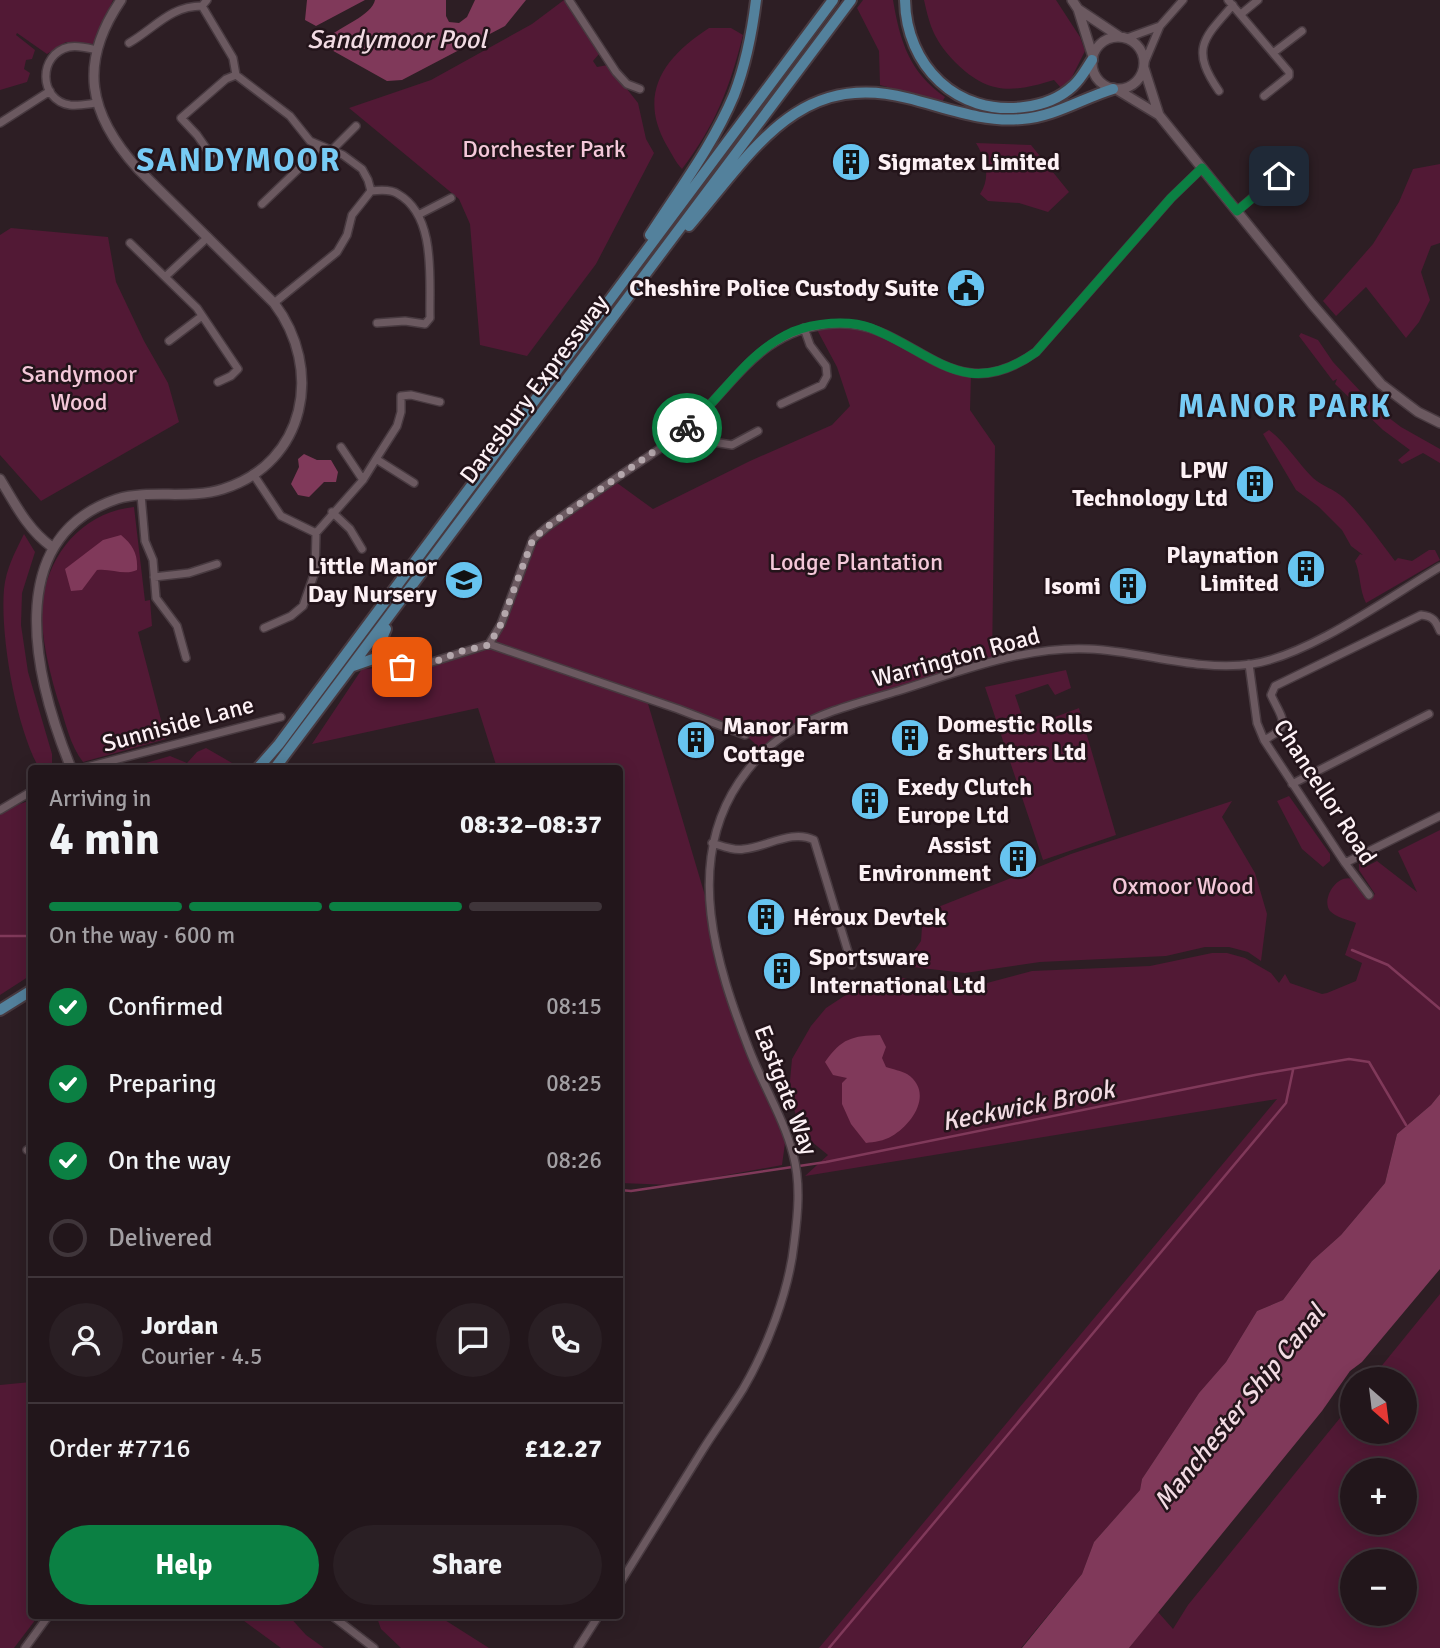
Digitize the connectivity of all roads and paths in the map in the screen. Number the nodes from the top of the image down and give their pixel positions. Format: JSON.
{"nodes":[{"id":1,"x":121,"y":0,"type":"edge"},
{"id":2,"x":569,"y":0,"type":"edge"},
{"id":3,"x":756,"y":0,"type":"edge"},
{"id":4,"x":833,"y":0,"type":"edge"},
{"id":5,"x":850,"y":0,"type":"edge"},
{"id":6,"x":905,"y":0,"type":"edge"},
{"id":7,"x":1072,"y":0,"type":"edge"},
{"id":8,"x":1182,"y":0,"type":"edge"},
{"id":9,"x":1258,"y":0,"type":"edge"},
{"id":10,"x":205,"y":3,"type":"edge"},
{"id":11,"x":1231,"y":3,"type":"edge"},
{"id":12,"x":1078,"y":9,"type":"junction"},
{"id":13,"x":1241,"y":14,"type":"junction"},
{"id":14,"x":1160,"y":26,"type":"junction"},
{"id":15,"x":1302,"y":31,"type":"dead end"},
{"id":16,"x":1124,"y":38,"type":"junction"},
{"id":17,"x":129,"y":43,"type":"dead end"},
{"id":18,"x":97,"y":50,"type":"junction"},
{"id":19,"x":1273,"y":53,"type":"junction"},
{"id":20,"x":1093,"y":59,"type":"junction"},
{"id":21,"x":1144,"y":66,"type":"junction"},
{"id":22,"x":236,"y":75,"type":"junction"},
{"id":23,"x":640,"y":89,"type":"dead end"},
{"id":24,"x":1115,"y":89,"type":"junction"},
{"id":25,"x":1219,"y":91,"type":"dead end"},
{"id":26,"x":50,"y":92,"type":"junction"},
{"id":27,"x":1264,"y":96,"type":"dead end"},
{"id":28,"x":97,"y":103,"type":"junction"},
{"id":29,"x":1159,"y":115,"type":"junction"},
{"id":30,"x":0,"y":123,"type":"edge"},
{"id":31,"x":356,"y":126,"type":"dead end"},
{"id":32,"x":318,"y":147,"type":"junction"},
{"id":33,"x":331,"y":150,"type":"junction"},
{"id":34,"x":211,"y":155,"type":"dead end"},
{"id":35,"x":1300,"y":157,"type":"dead end"},
{"id":36,"x":1202,"y":168,"type":"junction"},
{"id":37,"x":371,"y":191,"type":"junction"},
{"id":38,"x":451,"y":198,"type":"dead end"},
{"id":39,"x":262,"y":204,"type":"dead end"},
{"id":40,"x":1237,"y":211,"type":"junction"},
{"id":41,"x":418,"y":215,"type":"junction"},
{"id":42,"x":208,"y":237,"type":"junction"},
{"id":43,"x":130,"y":243,"type":"dead end"},
{"id":44,"x":166,"y":276,"type":"junction"},
{"id":45,"x":639,"y":283,"type":"junction"},
{"id":46,"x":274,"y":303,"type":"junction"},
{"id":47,"x":202,"y":316,"type":"junction"},
{"id":48,"x":593,"y":322,"type":"junction"},
{"id":49,"x":377,"y":323,"type":"dead end"},
{"id":50,"x":804,"y":328,"type":"junction"},
{"id":51,"x":169,"y":341,"type":"dead end"},
{"id":52,"x":218,"y":382,"type":"dead end"},
{"id":53,"x":440,"y":402,"type":"dead end"},
{"id":54,"x":781,"y":404,"type":"dead end"},
{"id":55,"x":1440,"y":423,"type":"edge"},
{"id":56,"x":758,"y":431,"type":"dead end"},
{"id":57,"x":713,"y":442,"type":"dead end"},
{"id":58,"x":341,"y":447,"type":"dead end"},
{"id":59,"x":376,"y":459,"type":"junction"},
{"id":60,"x":253,"y":474,"type":"junction"},
{"id":61,"x":0,"y":479,"type":"edge"},
{"id":62,"x":363,"y":480,"type":"junction"},
{"id":63,"x":414,"y":483,"type":"dead end"},
{"id":64,"x":141,"y":495,"type":"junction"},
{"id":65,"x":332,"y":513,"type":"junction"},
{"id":66,"x":316,"y":533,"type":"junction"},
{"id":67,"x":52,"y":547,"type":"junction"},
{"id":68,"x":362,"y":549,"type":"dead end"},
{"id":69,"x":217,"y":564,"type":"dead end"},
{"id":70,"x":1440,"y":567,"type":"edge"},
{"id":71,"x":154,"y":577,"type":"junction"},
{"id":72,"x":417,"y":579,"type":"junction"},
{"id":73,"x":264,"y":628,"type":"dead end"},
{"id":74,"x":1440,"y":631,"type":"edge"},
{"id":75,"x":489,"y":645,"type":"junction"},
{"id":76,"x":186,"y":658,"type":"dead end"},
{"id":77,"x":388,"y":660,"type":"junction"},
{"id":78,"x":1249,"y":664,"type":"junction"},
{"id":79,"x":352,"y":667,"type":"junction"},
{"id":80,"x":413,"y":668,"type":"junction"},
{"id":81,"x":408,"y":691,"type":"dead end"},
{"id":82,"x":1429,"y":714,"type":"dead end"},
{"id":83,"x":281,"y":717,"type":"dead end"},
{"id":84,"x":745,"y":735,"type":"dead end"},
{"id":85,"x":1264,"y":740,"type":"junction"},
{"id":86,"x":764,"y":752,"type":"joint"},
{"id":87,"x":70,"y":765,"type":"edge"},
{"id":88,"x":95,"y":765,"type":"edge"},
{"id":89,"x":261,"y":765,"type":"edge"},
{"id":90,"x":277,"y":765,"type":"edge"},
{"id":91,"x":1292,"y":784,"type":"junction"},
{"id":92,"x":28,"y":793,"type":"edge"},
{"id":93,"x":0,"y":810,"type":"edge"},
{"id":94,"x":1440,"y":816,"type":"edge"},
{"id":95,"x":712,"y":843,"type":"junction"},
{"id":96,"x":1345,"y":863,"type":"junction"},
{"id":97,"x":1369,"y":895,"type":"dead end"},
{"id":98,"x":852,"y":965,"type":"dead end"},
{"id":99,"x":28,"y":992,"type":"edge"},
{"id":100,"x":0,"y":1010,"type":"edge"},
{"id":101,"x":623,"y":1578,"type":"edge"},
{"id":102,"x":46,"y":1619,"type":"edge"},
{"id":103,"x":336,"y":1619,"type":"edge"},
{"id":104,"x":596,"y":1619,"type":"edge"},
{"id":105,"x":25,"y":1648,"type":"edge"},
{"id":106,"x":374,"y":1648,"type":"edge"},
{"id":107,"x":578,"y":1648,"type":"edge"}],
"edges":[{"from":1,"to":18,"type":"street"},
{"from":2,"to":23,"type":"street"},
{"from":3,"to":48,"type":"main road"},
{"from":4,"to":48,"type":"main road","name":"Daresbury Expressway"},
{"from":5,"to":45,"type":"main road","name":"Daresbury Expressway"},
{"from":6,"to":20,"type":"main road"},
{"from":7,"to":12,"type":"street"},
{"from":8,"to":14,"type":"street"},
{"from":9,"to":13,"type":"street"},
{"from":10,"to":17,"type":"street"},
{"from":10,"to":22,"type":"street"},
{"from":11,"to":13,"type":"street"},
{"from":11,"to":25,"type":"street"},
{"from":12,"to":16,"type":"street"},
{"from":12,"to":20,"type":"street"},
{"from":13,"to":19,"type":"street"},
{"from":14,"to":16,"type":"street"},
{"from":14,"to":21,"type":"street"},
{"from":15,"to":19,"type":"street"},
{"from":16,"to":20,"type":"street"},
{"from":16,"to":21,"type":"street"},
{"from":18,"to":26,"type":"street"},
{"from":18,"to":28,"type":"street"},
{"from":19,"to":27,"type":"street"},
{"from":20,"to":24,"type":"street"},
{"from":21,"to":24,"type":"street"},
{"from":21,"to":29,"type":"street"},
{"from":22,"to":32,"type":"street"},
{"from":22,"to":34,"type":"street"},
{"from":24,"to":29,"type":"street"},
{"from":24,"to":45,"type":"main road"},
{"from":26,"to":28,"type":"street"},
{"from":26,"to":30,"type":"street"},
{"from":28,"to":42,"type":"street"},
{"from":29,"to":36,"type":"street"},
{"from":31,"to":33,"type":"street"},
{"from":32,"to":33,"type":"street"},
{"from":32,"to":39,"type":"street"},
{"from":33,"to":37,"type":"street"},
{"from":35,"to":40,"type":"street"},
{"from":36,"to":40,"type":"street"},
{"from":36,"to":50,"type":"street"},
{"from":37,"to":41,"type":"street"},
{"from":37,"to":46,"type":"street"},
{"from":38,"to":41,"type":"street"},
{"from":40,"to":55,"type":"street"},
{"from":41,"to":49,"type":"street"},
{"from":42,"to":44,"type":"street"},
{"from":42,"to":46,"type":"street"},
{"from":43,"to":44,"type":"street"},
{"from":44,"to":47,"type":"street"},
{"from":45,"to":72,"type":"main road","name":"Daresbury Expressway"},
{"from":46,"to":60,"type":"street"},
{"from":47,"to":51,"type":"street"},
{"from":47,"to":52,"type":"street"},
{"from":48,"to":89,"type":"main road","name":"Daresbury Expressway"},
{"from":50,"to":54,"type":"street"},
{"from":50,"to":75,"type":"street"},
{"from":53,"to":59,"type":"street"},
{"from":56,"to":57,"type":"street"},
{"from":58,"to":62,"type":"street"},
{"from":59,"to":62,"type":"street"},
{"from":59,"to":63,"type":"street"},
{"from":60,"to":64,"type":"street"},
{"from":60,"to":66,"type":"street"},
{"from":61,"to":67,"type":"street"},
{"from":62,"to":65,"type":"street"},
{"from":64,"to":67,"type":"street"},
{"from":64,"to":71,"type":"street"},
{"from":65,"to":66,"type":"street"},
{"from":65,"to":68,"type":"street"},
{"from":66,"to":73,"type":"street"},
{"from":67,"to":87,"type":"street"},
{"from":69,"to":71,"type":"street"},
{"from":70,"to":78,"type":"street","name":"Warrington Road"},
{"from":71,"to":76,"type":"street"},
{"from":72,"to":77,"type":"main road"},
{"from":72,"to":79,"type":"main road","name":"Daresbury Expressway"},
{"from":74,"to":85,"type":"street"},
{"from":75,"to":80,"type":"street"},
{"from":75,"to":84,"type":"street"},
{"from":77,"to":79,"type":"main road"},
{"from":77,"to":80,"type":"street"},
{"from":78,"to":85,"type":"street","name":"Chancellor Road"},
{"from":78,"to":86,"type":"street","name":"Warrington Road"},
{"from":79,"to":90,"type":"main road","name":"Daresbury Expressway"},
{"from":80,"to":81,"type":"street"},
{"from":82,"to":91,"type":"street"},
{"from":83,"to":88,"type":"street","name":"Sunniside Lane"},
{"from":85,"to":91,"type":"street","name":"Chancellor Road"},
{"from":86,"to":95,"type":"street","name":"Eastgate Way"},
{"from":91,"to":96,"type":"street","name":"Chancellor Road"},
{"from":92,"to":93,"type":"street"},
{"from":94,"to":96,"type":"street"},
{"from":95,"to":98,"type":"street"},
{"from":95,"to":101,"type":"street","name":"Eastgate Way"},
{"from":96,"to":97,"type":"street","name":"Chancellor Road"},
{"from":99,"to":100,"type":"main road"},
{"from":102,"to":105,"type":"street"},
{"from":103,"to":106,"type":"street"},
{"from":104,"to":107,"type":"street"}]}
